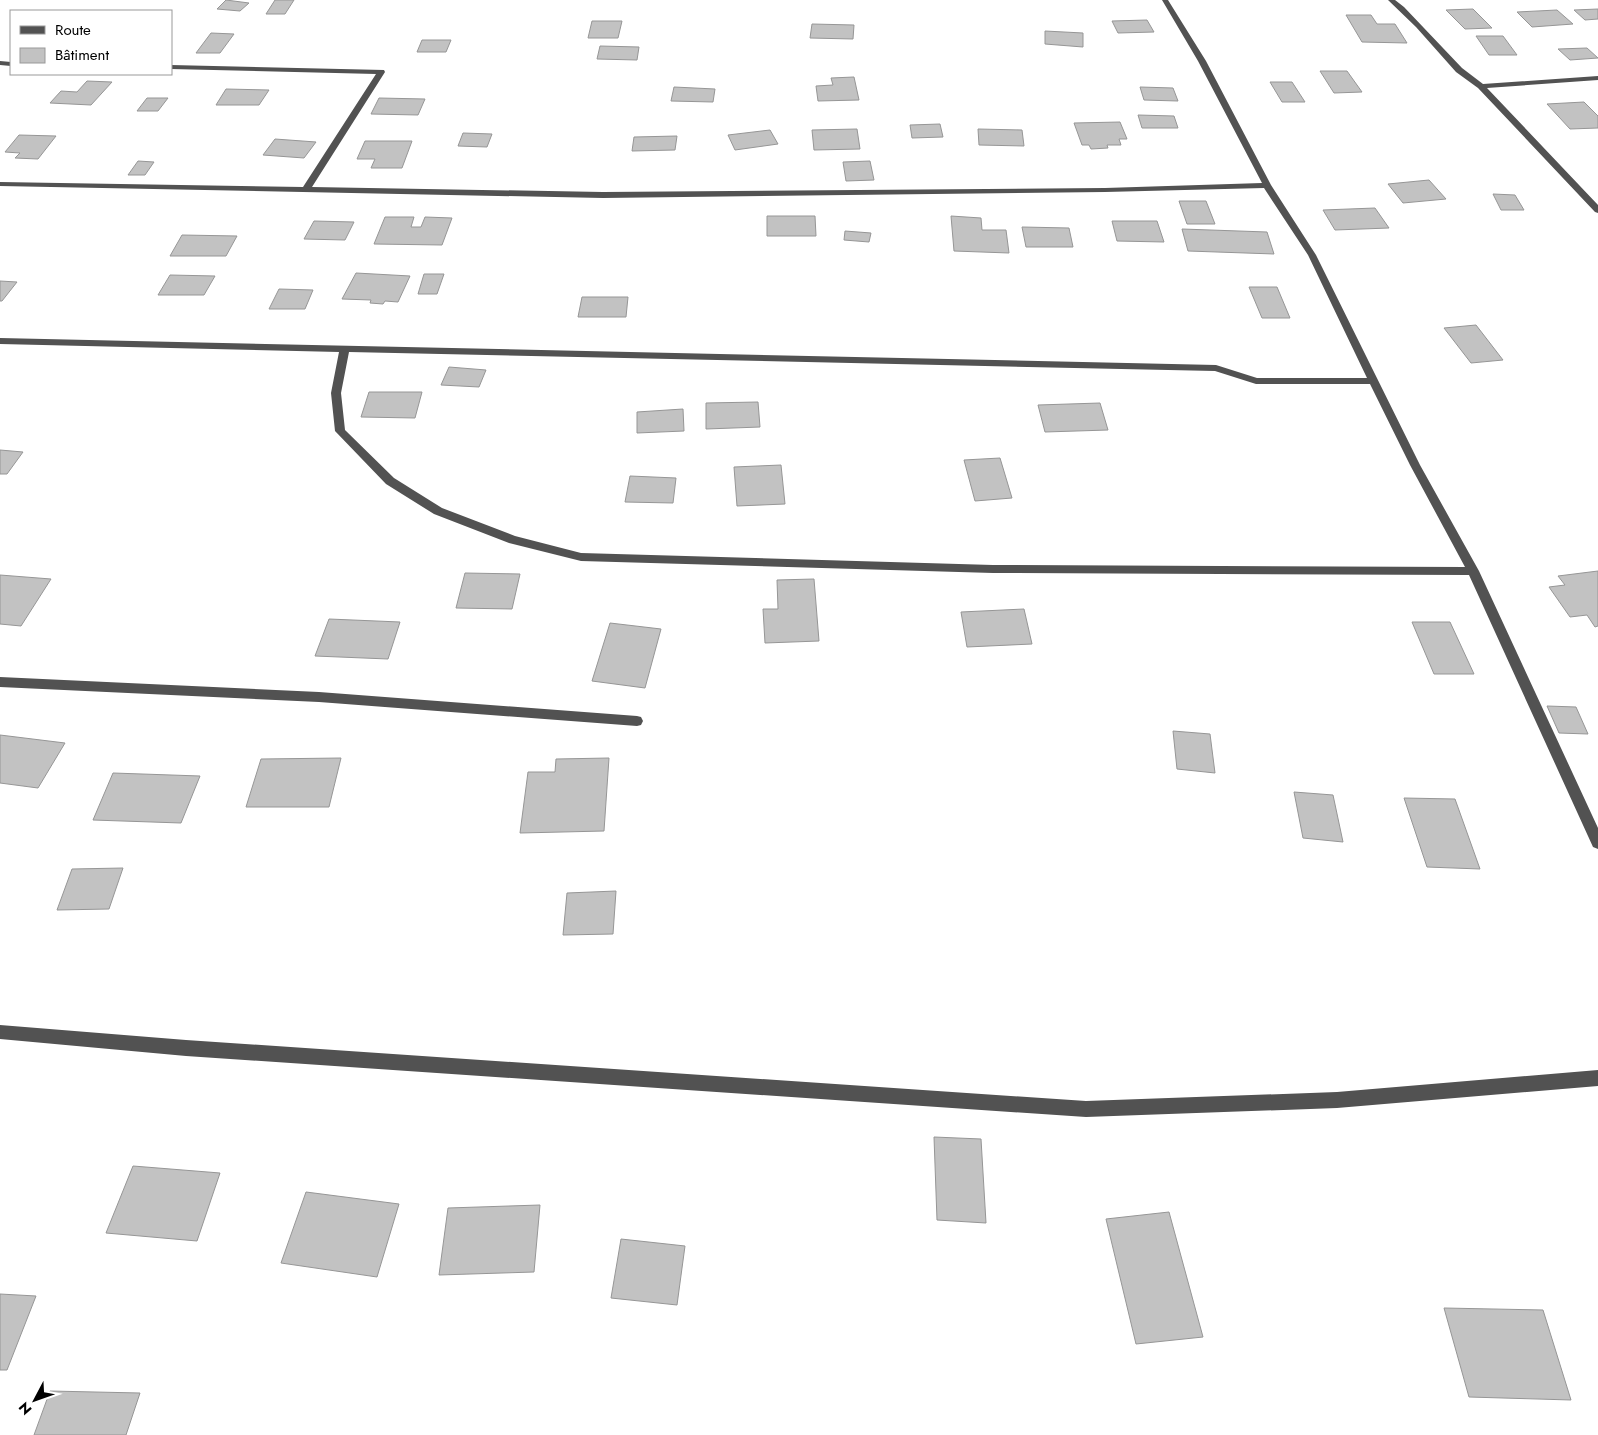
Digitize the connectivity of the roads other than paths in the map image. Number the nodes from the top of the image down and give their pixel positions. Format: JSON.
{"nodes":[{"id":1,"x":1165,"y":0,"type":"edge"},
{"id":2,"x":1391,"y":0,"type":"edge"},
{"id":3,"x":172,"y":66,"type":"edge"},
{"id":4,"x":1598,"y":78,"type":"edge"},
{"id":5,"x":1481,"y":86,"type":"junction"},
{"id":6,"x":0,"y":184,"type":"edge"},
{"id":7,"x":1268,"y":185,"type":"junction"},
{"id":8,"x":305,"y":191,"type":"junction"},
{"id":9,"x":1598,"y":210,"type":"edge"},
{"id":10,"x":0,"y":341,"type":"edge"},
{"id":11,"x":344,"y":348,"type":"junction"},
{"id":12,"x":1374,"y":381,"type":"junction"},
{"id":13,"x":1473,"y":571,"type":"junction"},
{"id":14,"x":0,"y":682,"type":"edge"},
{"id":15,"x":637,"y":721,"type":"dead end"},
{"id":16,"x":1598,"y":843,"type":"edge"},
{"id":17,"x":0,"y":1032,"type":"edge"},
{"id":18,"x":1598,"y":1078,"type":"edge"}],
"edges":[{"from":1,"to":7,"type":"street"},
{"from":2,"to":5,"type":"street"},
{"from":3,"to":8,"type":"street"},
{"from":4,"to":5,"type":"street"},
{"from":5,"to":9,"type":"street"},
{"from":6,"to":8,"type":"street"},
{"from":7,"to":8,"type":"street"},
{"from":7,"to":12,"type":"street"},
{"from":10,"to":11,"type":"street"},
{"from":11,"to":12,"type":"street"},
{"from":11,"to":13,"type":"street"},
{"from":12,"to":13,"type":"street"},
{"from":13,"to":16,"type":"street"},
{"from":14,"to":15,"type":"street"},
{"from":17,"to":18,"type":"street"}]}
